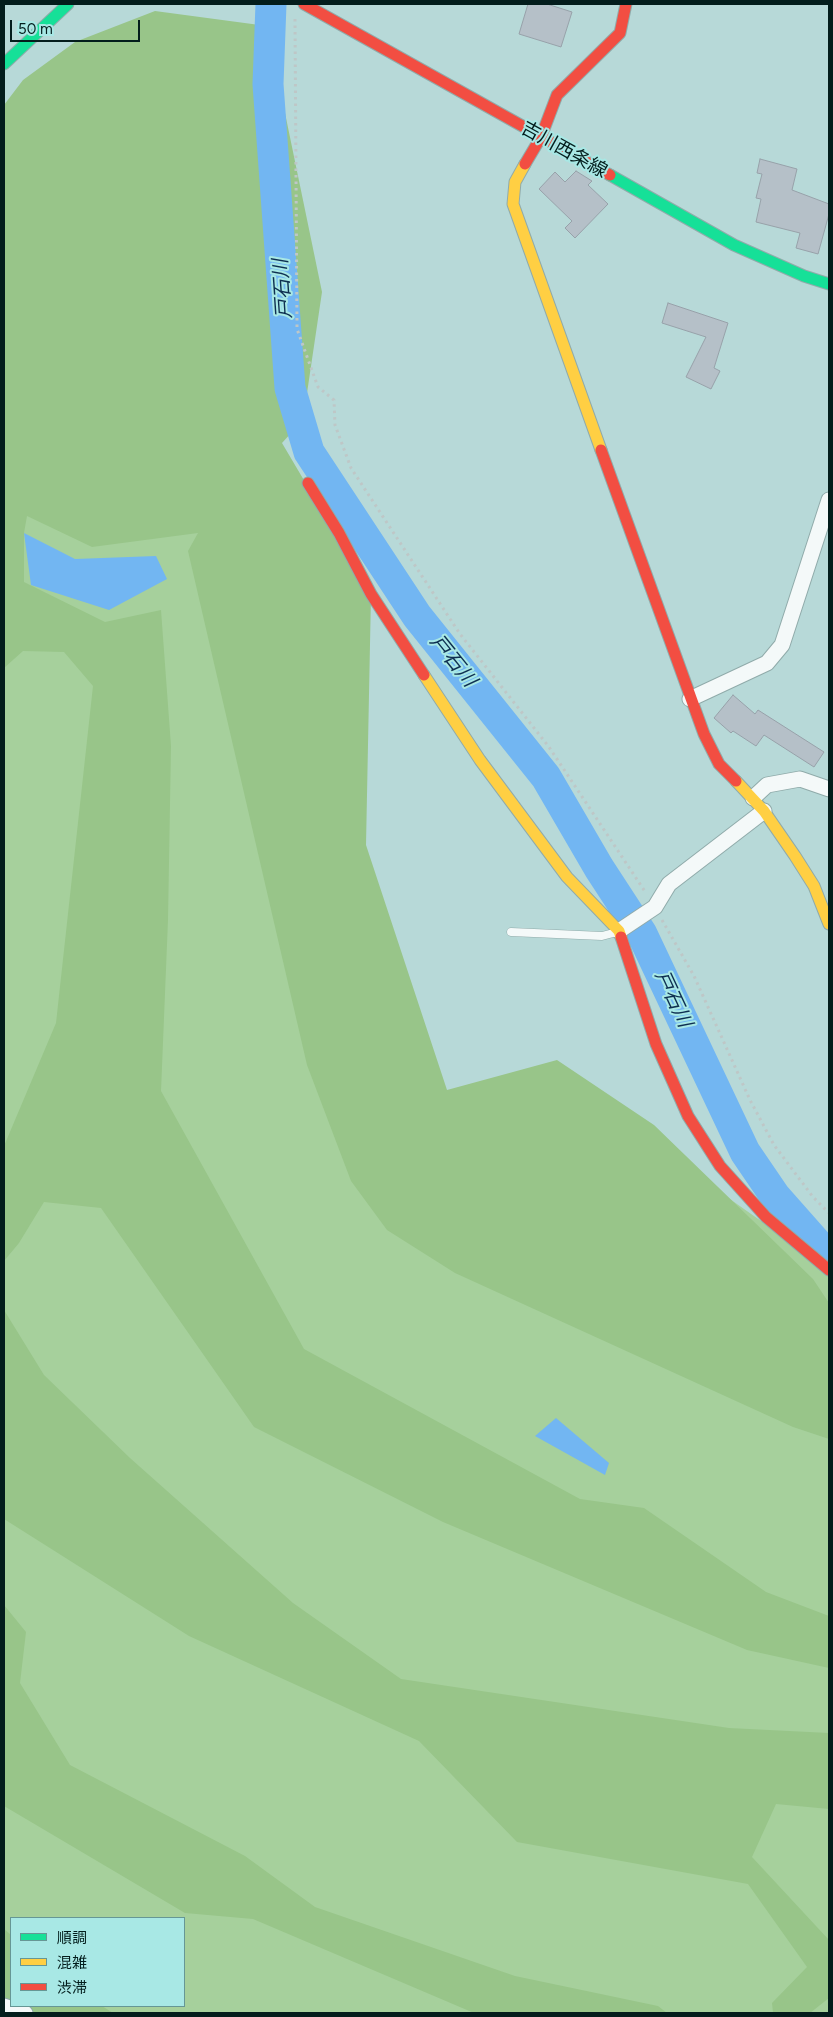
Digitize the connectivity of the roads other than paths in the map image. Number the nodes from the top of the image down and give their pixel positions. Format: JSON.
{"nodes":[{"id":1,"x":68,"y":4,"type":"edge"},
{"id":2,"x":304,"y":4,"type":"edge"},
{"id":3,"x":626,"y":4,"type":"edge"},
{"id":4,"x":4,"y":64,"type":"edge"},
{"id":5,"x":541,"y":137,"type":"junction"},
{"id":6,"x":829,"y":284,"type":"edge"},
{"id":7,"x":308,"y":483,"type":"dead end"},
{"id":8,"x":829,"y":500,"type":"edge"},
{"id":9,"x":690,"y":699,"type":"junction"},
{"id":10,"x":829,"y":788,"type":"edge"},
{"id":11,"x":753,"y":798,"type":"junction"},
{"id":12,"x":764,"y":811,"type":"junction"},
{"id":13,"x":829,"y":924,"type":"edge"},
{"id":14,"x":619,"y":931,"type":"junction"},
{"id":15,"x":511,"y":932,"type":"dead end"},
{"id":16,"x":829,"y":1270,"type":"edge"},
{"id":17,"x":4,"y":2006,"type":"edge"},
{"id":18,"x":25,"y":2013,"type":"edge"}],
"edges":[{"from":1,"to":4,"type":"street"},
{"from":2,"to":5,"type":"street","name":"吉川西条線"},
{"from":3,"to":5,"type":"street"},
{"from":5,"to":6,"type":"street","name":"吉川西条線"},
{"from":5,"to":9,"type":"street"},
{"from":7,"to":14,"type":"street"},
{"from":8,"to":9,"type":"street"},
{"from":9,"to":11,"type":"street"},
{"from":10,"to":11,"type":"street"},
{"from":11,"to":12,"type":"street"},
{"from":12,"to":13,"type":"street"},
{"from":12,"to":14,"type":"street"},
{"from":14,"to":15,"type":"lane"},
{"from":14,"to":16,"type":"street"},
{"from":17,"to":18,"type":"street"}]}
